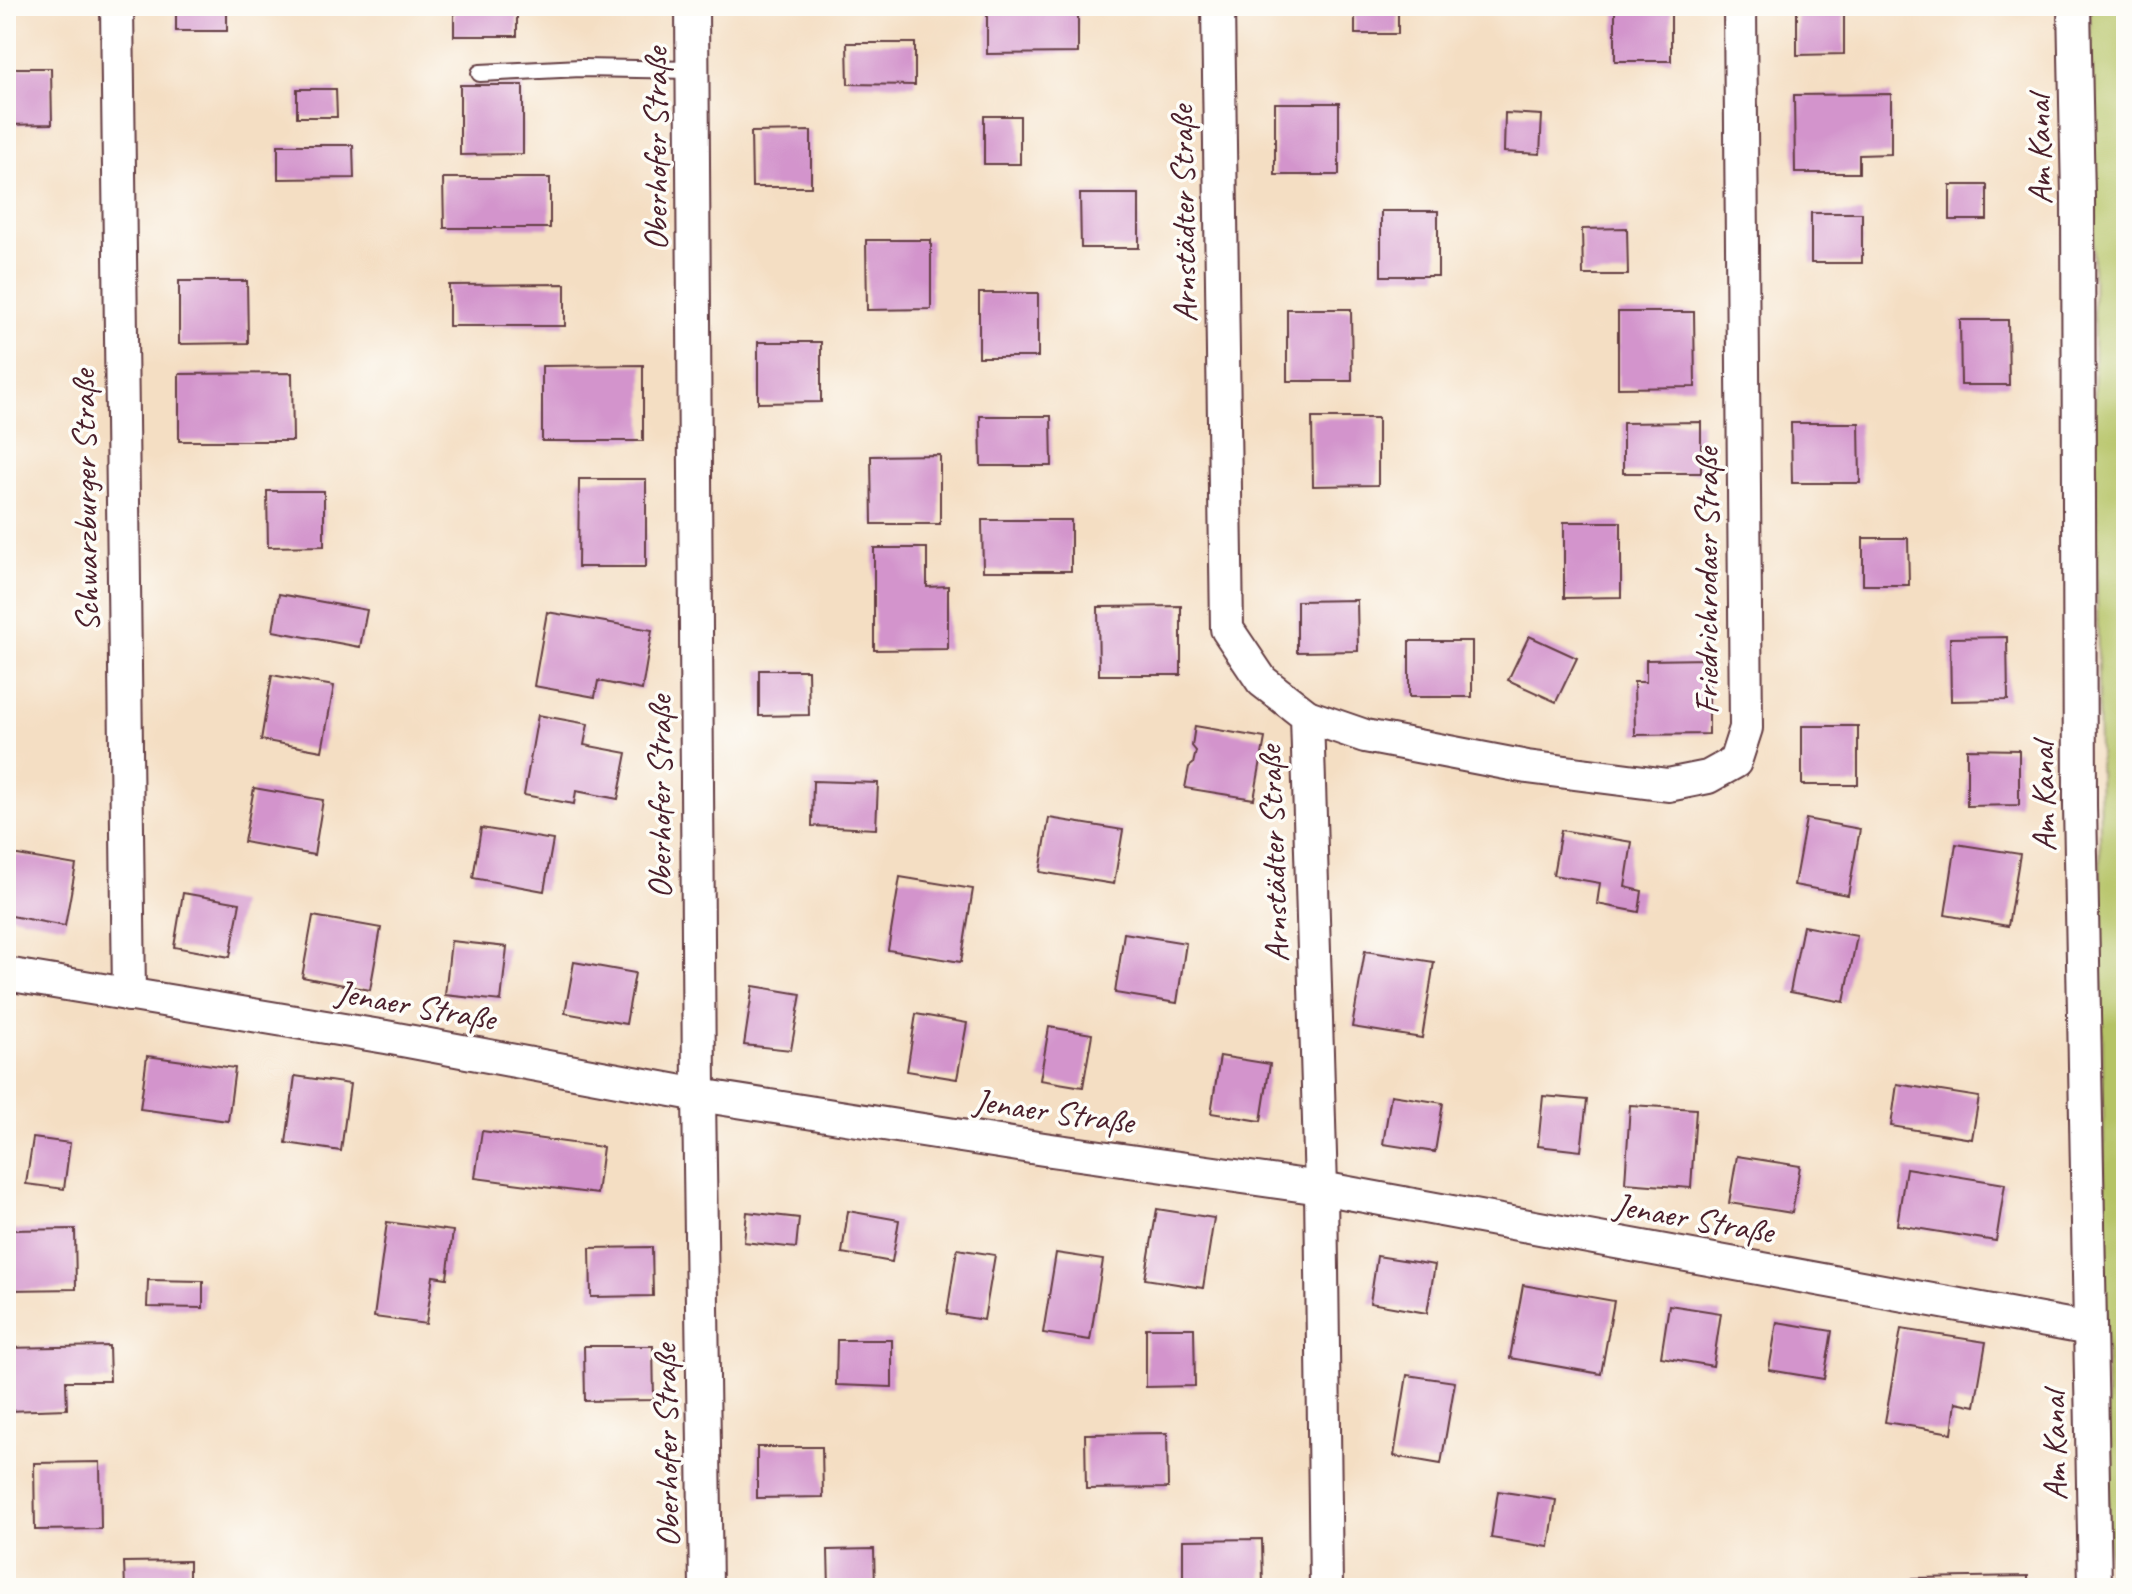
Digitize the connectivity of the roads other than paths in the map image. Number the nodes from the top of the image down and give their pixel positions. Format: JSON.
{"nodes":[{"id":1,"x":117,"y":6,"type":"edge"},
{"id":2,"x":692,"y":6,"type":"edge"},
{"id":3,"x":1218,"y":6,"type":"edge"},
{"id":4,"x":1740,"y":6,"type":"edge"},
{"id":5,"x":2074,"y":6,"type":"edge"},
{"id":6,"x":693,"y":70,"type":"junction"},
{"id":7,"x":480,"y":73,"type":"dead end"},
{"id":8,"x":1307,"y":716,"type":"junction"},
{"id":9,"x":6,"y":974,"type":"edge"},
{"id":10,"x":129,"y":995,"type":"junction"},
{"id":11,"x":699,"y":1095,"type":"junction"},
{"id":12,"x":1321,"y":1188,"type":"junction"},
{"id":13,"x":2090,"y":1329,"type":"junction"},
{"id":14,"x":706,"y":1588,"type":"edge"},
{"id":15,"x":1326,"y":1588,"type":"edge"},
{"id":16,"x":2095,"y":1588,"type":"edge"}],
"edges":[{"from":1,"to":10,"type":"street","name":"Schwarzburger Straße"},
{"from":2,"to":6,"type":"street","name":"Oberhofer Straße"},
{"from":3,"to":8,"type":"street","name":"Arnstädter Straße"},
{"from":4,"to":8,"type":"street","name":"Friedrichrodaer Straße"},
{"from":5,"to":13,"type":"street","name":"Am Kanal"},
{"from":6,"to":7,"type":"lane"},
{"from":6,"to":11,"type":"street","name":"Oberhofer Straße"},
{"from":8,"to":12,"type":"street","name":"Arnstädter Straße"},
{"from":9,"to":10,"type":"street","name":"Jenaer Straße"},
{"from":10,"to":11,"type":"street","name":"Jenaer Straße"},
{"from":11,"to":12,"type":"street","name":"Jenaer Straße"},
{"from":11,"to":14,"type":"street","name":"Oberhofer Straße"},
{"from":12,"to":13,"type":"street","name":"Jenaer Straße"},
{"from":12,"to":15,"type":"street","name":"Arnstädter Straße"},
{"from":13,"to":16,"type":"street","name":"Am Kanal"}]}
